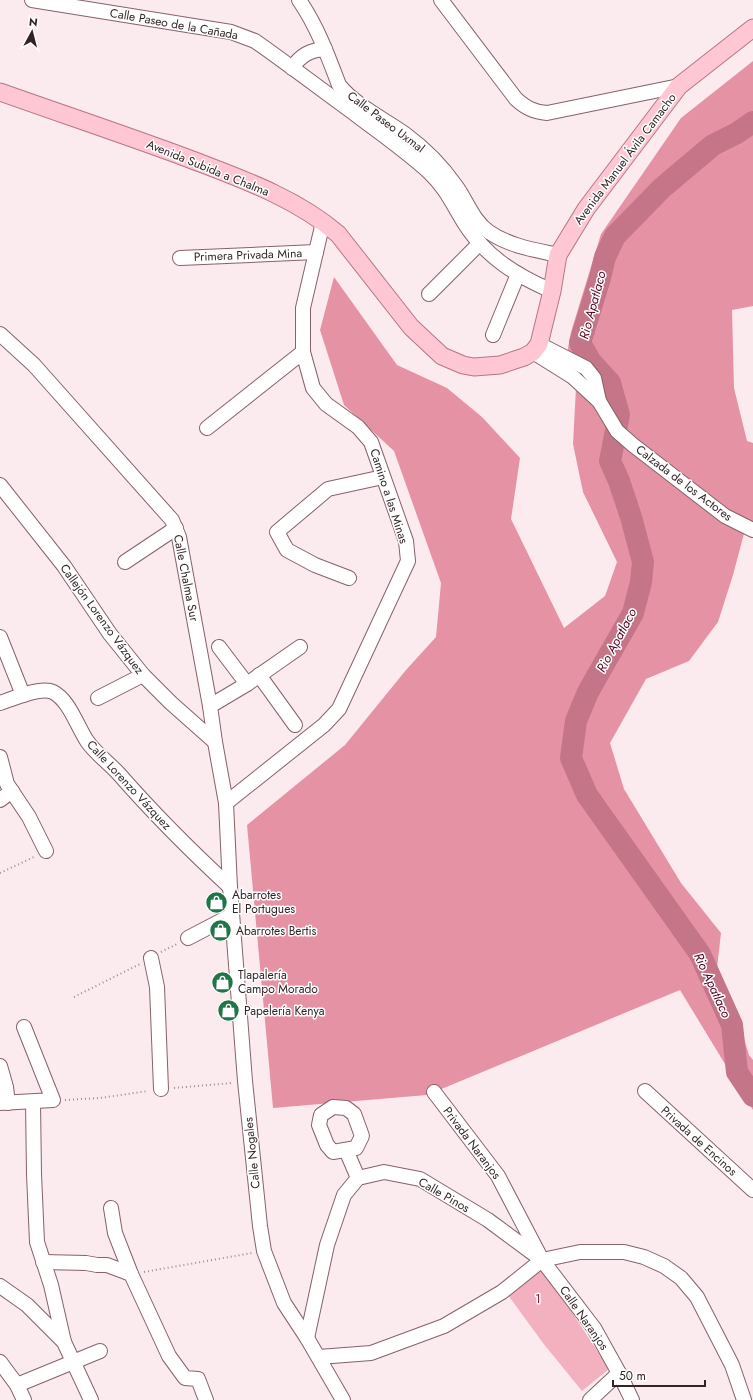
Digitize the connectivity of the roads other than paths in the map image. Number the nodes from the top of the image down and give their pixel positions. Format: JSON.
{"nodes":[{"id":1,"x":32,"y":0,"type":"edge"},
{"id":2,"x":299,"y":0,"type":"edge"},
{"id":3,"x":441,"y":0,"type":"edge"},
{"id":4,"x":753,"y":28,"type":"edge"},
{"id":5,"x":325,"y":49,"type":"junction"},
{"id":6,"x":292,"y":68,"type":"junction"},
{"id":7,"x":679,"y":86,"type":"junction"},
{"id":8,"x":0,"y":92,"type":"edge"},
{"id":9,"x":325,"y":92,"type":"joint"},
{"id":10,"x":323,"y":222,"type":"junction"},
{"id":11,"x":480,"y":243,"type":"junction"},
{"id":12,"x":517,"y":245,"type":"junction"},
{"id":13,"x":316,"y":252,"type":"junction"},
{"id":14,"x":558,"y":255,"type":"junction"},
{"id":15,"x":180,"y":258,"type":"dead end"},
{"id":16,"x":503,"y":265,"type":"junction"},
{"id":17,"x":518,"y":274,"type":"junction"},
{"id":18,"x":552,"y":291,"type":"junction"},
{"id":19,"x":430,"y":294,"type":"dead end"},
{"id":20,"x":0,"y":334,"type":"edge"},
{"id":21,"x":493,"y":335,"type":"dead end"},
{"id":22,"x":536,"y":348,"type":"junction"},
{"id":23,"x":303,"y":352,"type":"junction"},
{"id":24,"x":207,"y":428,"type":"dead end"},
{"id":25,"x":383,"y":477,"type":"junction"},
{"id":26,"x":0,"y":485,"type":"edge"},
{"id":27,"x":176,"y":528,"type":"junction"},
{"id":28,"x":753,"y":530,"type":"edge"},
{"id":29,"x":125,"y":562,"type":"dead end"},
{"id":30,"x":348,"y":578,"type":"dead end"},
{"id":31,"x":0,"y":636,"type":"edge"},
{"id":32,"x":219,"y":647,"type":"dead end"},
{"id":33,"x":300,"y":648,"type":"dead end"},
{"id":34,"x":143,"y":675,"type":"junction"},
{"id":35,"x":259,"y":675,"type":"junction"},
{"id":36,"x":247,"y":684,"type":"junction"},
{"id":37,"x":23,"y":695,"type":"junction"},
{"id":38,"x":98,"y":698,"type":"dead end"},
{"id":39,"x":0,"y":703,"type":"edge"},
{"id":40,"x":210,"y":706,"type":"junction"},
{"id":41,"x":295,"y":725,"type":"dead end"},
{"id":42,"x":215,"y":742,"type":"junction"},
{"id":43,"x":0,"y":757,"type":"edge"},
{"id":44,"x":9,"y":788,"type":"junction"},
{"id":45,"x":0,"y":800,"type":"edge"},
{"id":46,"x":226,"y":803,"type":"junction"},
{"id":47,"x":46,"y":851,"type":"road end"},
{"id":48,"x":230,"y":887,"type":"junction"},
{"id":49,"x":232,"y":915,"type":"junction"},
{"id":50,"x":188,"y":938,"type":"road end"},
{"id":51,"x":151,"y":958,"type":"road end"},
{"id":52,"x":24,"y":1027,"type":"dead end"},
{"id":53,"x":0,"y":1066,"type":"edge"},
{"id":54,"x":161,"y":1089,"type":"road end"},
{"id":55,"x":645,"y":1091,"type":"dead end"},
{"id":56,"x":434,"y":1092,"type":"dead end"},
{"id":57,"x":33,"y":1102,"type":"junction"},
{"id":58,"x":4,"y":1103,"type":"edge"},
{"id":59,"x":346,"y":1150,"type":"dead end"},
{"id":60,"x":358,"y":1178,"type":"junction"},
{"id":61,"x":753,"y":1190,"type":"edge"},
{"id":62,"x":110,"y":1208,"type":"dead end"},
{"id":63,"x":542,"y":1260,"type":"junction"},
{"id":64,"x":43,"y":1262,"type":"junction"},
{"id":65,"x":131,"y":1274,"type":"junction"},
{"id":66,"x":0,"y":1286,"type":"edge"},
{"id":67,"x":307,"y":1338,"type":"junction"},
{"id":68,"x":64,"y":1342,"type":"junction"},
{"id":69,"x":100,"y":1351,"type":"dead end"},
{"id":70,"x":318,"y":1357,"type":"junction"},
{"id":71,"x":72,"y":1361,"type":"junction"},
{"id":72,"x":0,"y":1362,"type":"edge"},
{"id":73,"x":619,"y":1373,"type":"junction"},
{"id":74,"x":17,"y":1385,"type":"junction"},
{"id":75,"x":24,"y":1400,"type":"edge"},
{"id":76,"x":91,"y":1400,"type":"edge"},
{"id":77,"x":206,"y":1400,"type":"edge"},
{"id":78,"x":343,"y":1400,"type":"edge"},
{"id":79,"x":590,"y":1400,"type":"edge"},
{"id":80,"x":632,"y":1400,"type":"edge"},
{"id":81,"x":744,"y":1400,"type":"edge"}],
"edges":[{"from":1,"to":6,"type":"street","name":"Calle Paseo de la Cañada"},
{"from":2,"to":5,"type":"street","name":"Calle Paseo Uxmal"},
{"from":3,"to":7,"type":"street"},
{"from":4,"to":7,"type":"main road","name":"Avenida Manuel Ávila Camacho"},
{"from":5,"to":6,"type":"street"},
{"from":5,"to":12,"type":"street","name":"Calle Paseo Uxmal"},
{"from":6,"to":9,"type":"street","name":"Calle Paseo de la Cañada"},
{"from":7,"to":14,"type":"main road","name":"Avenida Manuel Ávila Camacho"},
{"from":8,"to":10,"type":"main road","name":"Avenida Subida a Chalma"},
{"from":9,"to":11,"type":"street","name":"Calle Paseo Uxmal"},
{"from":10,"to":13,"type":"street","name":"Camino a las Minas"},
{"from":10,"to":22,"type":"main road","name":"Avenida Subida a Chalma"},
{"from":11,"to":16,"type":"street","name":"Calle Paseo Uxmal"},
{"from":11,"to":19,"type":"street"},
{"from":12,"to":14,"type":"street","name":"Calle Paseo Uxmal"},
{"from":12,"to":16,"type":"street"},
{"from":13,"to":15,"type":"street","name":"Primera Privada Mina"},
{"from":13,"to":23,"type":"street","name":"Camino a las Minas"},
{"from":14,"to":18,"type":"main road","name":"Avenida Manuel Ávila Camacho"},
{"from":16,"to":17,"type":"street","name":"Calle Paseo Uxmal"},
{"from":17,"to":18,"type":"street","name":"Calle Paseo Uxmal"},
{"from":17,"to":21,"type":"street"},
{"from":18,"to":22,"type":"main road","name":"Avenida Manuel Ávila Camacho"},
{"from":20,"to":27,"type":"street","name":"Calle Chalma Sur"},
{"from":22,"to":28,"type":"street","name":"Calzada de los Actores"},
{"from":23,"to":24,"type":"street"},
{"from":23,"to":25,"type":"street","name":"Camino a las Minas"},
{"from":25,"to":30,"type":"street"},
{"from":25,"to":46,"type":"street","name":"Camino a las Minas"},
{"from":26,"to":34,"type":"street","name":"Callejón Lorenzo Vázquez"},
{"from":27,"to":29,"type":"street"},
{"from":27,"to":40,"type":"street","name":"Calle Chalma Sur"},
{"from":31,"to":37,"type":"street"},
{"from":32,"to":36,"type":"street"},
{"from":33,"to":35,"type":"street"},
{"from":34,"to":38,"type":"street"},
{"from":34,"to":42,"type":"street","name":"Callejón Lorenzo Vázquez"},
{"from":35,"to":36,"type":"street"},
{"from":35,"to":41,"type":"street"},
{"from":36,"to":40,"type":"street"},
{"from":37,"to":39,"type":"street","name":"Calle Lorenzo Vázquez"},
{"from":37,"to":48,"type":"street","name":"Calle Lorenzo Vázquez"},
{"from":40,"to":42,"type":"street","name":"Calle Chalma Sur"},
{"from":42,"to":46,"type":"street","name":"Calle Chalma Sur"},
{"from":43,"to":44,"type":"street"},
{"from":44,"to":45,"type":"street"},
{"from":44,"to":47,"type":"street"},
{"from":46,"to":48,"type":"street","name":"Calle Chalma Sur"},
{"from":48,"to":49,"type":"street","name":"Calle Nogales"},
{"from":49,"to":50,"type":"street"},
{"from":49,"to":67,"type":"street","name":"Calle Nogales"},
{"from":51,"to":54,"type":"street"},
{"from":52,"to":57,"type":"street"},
{"from":53,"to":58,"type":"street"},
{"from":55,"to":61,"type":"street","name":"Privada de Encinos"},
{"from":56,"to":63,"type":"street","name":"Privada Naranjos"},
{"from":57,"to":58,"type":"street"},
{"from":57,"to":64,"type":"street"},
{"from":59,"to":60,"type":"street"},
{"from":60,"to":63,"type":"street","name":"Calle Pinos"},
{"from":60,"to":67,"type":"street"},
{"from":62,"to":65,"type":"street"},
{"from":63,"to":70,"type":"street"},
{"from":63,"to":73,"type":"street","name":"Calle Naranjos"},
{"from":63,"to":81,"type":"street"},
{"from":64,"to":65,"type":"street"},
{"from":64,"to":68,"type":"street"},
{"from":65,"to":77,"type":"street"},
{"from":66,"to":68,"type":"street"},
{"from":67,"to":70,"type":"street","name":"Calle Nogales"},
{"from":68,"to":71,"type":"street"},
{"from":69,"to":71,"type":"street"},
{"from":70,"to":78,"type":"street","name":"Calle Nogales"},
{"from":71,"to":74,"type":"street"},
{"from":71,"to":76,"type":"street"},
{"from":72,"to":74,"type":"street"},
{"from":73,"to":79,"type":"street"},
{"from":73,"to":80,"type":"street","name":"Calle Naranjos"},
{"from":74,"to":75,"type":"street"}]}
